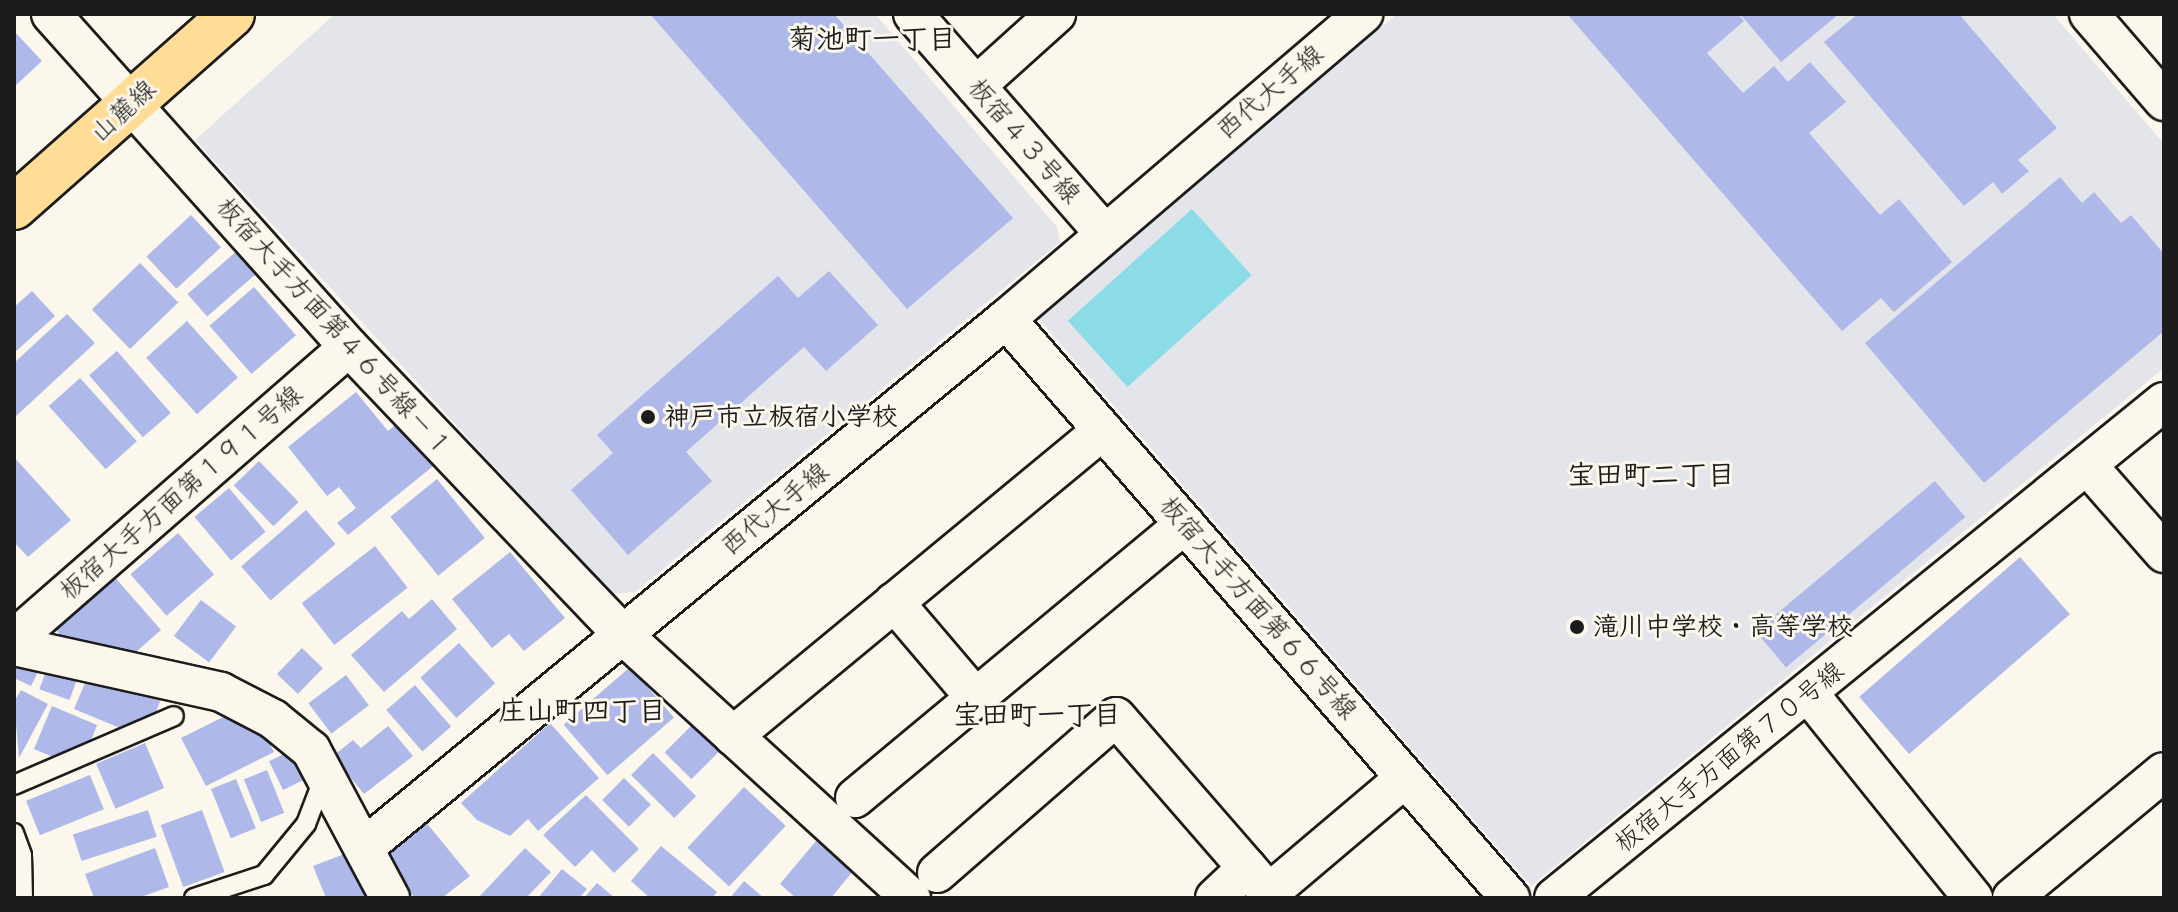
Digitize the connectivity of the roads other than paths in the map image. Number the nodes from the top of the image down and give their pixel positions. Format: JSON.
{"nodes":[{"id":1,"x":51,"y":14,"type":"edge"},
{"id":2,"x":232,"y":14,"type":"edge"},
{"id":3,"x":913,"y":14,"type":"edge"},
{"id":4,"x":1056,"y":14,"type":"edge"},
{"id":5,"x":1363,"y":14,"type":"edge"},
{"id":6,"x":2089,"y":14,"type":"edge"},
{"id":7,"x":976,"y":86,"type":"junction"},
{"id":8,"x":2164,"y":101,"type":"edge"},
{"id":9,"x":131,"y":103,"type":"junction"},
{"id":10,"x":14,"y":207,"type":"edge"},
{"id":11,"x":1103,"y":232,"type":"junction"},
{"id":12,"x":1006,"y":319,"type":"junction"},
{"id":13,"x":349,"y":347,"type":"junction"},
{"id":14,"x":2164,"y":402,"type":"edge"},
{"id":15,"x":1103,"y":430,"type":"junction"},
{"id":16,"x":2087,"y":465,"type":"junction"},
{"id":17,"x":1185,"y":524,"type":"junction"},
{"id":18,"x":2164,"y":553,"type":"edge"},
{"id":19,"x":894,"y":602,"type":"junction"},
{"id":20,"x":623,"y":635,"type":"junction"},
{"id":21,"x":14,"y":639,"type":"edge"},
{"id":22,"x":14,"y":646,"type":"edge"},
{"id":23,"x":963,"y":683,"type":"dead end"},
{"id":24,"x":1809,"y":694,"type":"junction"},
{"id":25,"x":174,"y":716,"type":"dead end"},
{"id":26,"x":733,"y":736,"type":"junction"},
{"id":27,"x":2164,"y":772,"type":"edge"},
{"id":28,"x":325,"y":775,"type":"junction"},
{"id":29,"x":1405,"y":778,"type":"junction"},
{"id":30,"x":14,"y":785,"type":"edge"},
{"id":31,"x":855,"y":798,"type":"dead end"},
{"id":32,"x":14,"y":833,"type":"edge"},
{"id":33,"x":366,"y":846,"type":"junction"},
{"id":34,"x":1247,"y":868,"type":"junction"},
{"id":35,"x":924,"y":885,"type":"edge"},
{"id":36,"x":23,"y":898,"type":"edge"},
{"id":37,"x":194,"y":898,"type":"edge"},
{"id":38,"x":390,"y":898,"type":"edge"},
{"id":39,"x":1215,"y":898,"type":"edge"},
{"id":40,"x":1510,"y":898,"type":"edge"},
{"id":41,"x":1554,"y":898,"type":"edge"},
{"id":42,"x":1973,"y":898,"type":"edge"},
{"id":43,"x":2012,"y":898,"type":"edge"}],
"edges":[{"from":1,"to":9,"type":"street","name":"板宿大手方面第４６号線－１"},
{"from":2,"to":9,"type":"main road","name":"山麓線"},
{"from":3,"to":7,"type":"street","name":"板宿４３号線"},
{"from":4,"to":7,"type":"street"},
{"from":5,"to":11,"type":"street","name":"西代大手線"},
{"from":6,"to":8,"type":"street"},
{"from":7,"to":11,"type":"street","name":"板宿４３号線"},
{"from":9,"to":10,"type":"main road","name":"山麓線"},
{"from":9,"to":13,"type":"street","name":"板宿大手方面第４６号線－１"},
{"from":11,"to":12,"type":"street","name":"西代大手線"},
{"from":12,"to":15,"type":"street","name":"板宿大手方面第６６号線"},
{"from":12,"to":20,"type":"street","name":"西代大手線"},
{"from":13,"to":20,"type":"street","name":"板宿大手方面第４６号線－１"},
{"from":13,"to":21,"type":"street","name":"板宿大手方面第１９１号線"},
{"from":14,"to":16,"type":"street","name":"板宿大手方面第７０号線"},
{"from":15,"to":17,"type":"street","name":"板宿大手方面第６６号線"},
{"from":15,"to":19,"type":"street"},
{"from":16,"to":18,"type":"street"},
{"from":16,"to":24,"type":"street","name":"板宿大手方面第７０号線"},
{"from":17,"to":29,"type":"street","name":"板宿大手方面第６６号線"},
{"from":17,"to":31,"type":"street"},
{"from":19,"to":23,"type":"street"},
{"from":19,"to":26,"type":"street"},
{"from":20,"to":26,"type":"street","name":"板宿大手方面第４６号線－１"},
{"from":20,"to":33,"type":"street","name":"西代大手線"},
{"from":22,"to":28,"type":"street"},
{"from":24,"to":41,"type":"street","name":"板宿大手方面第７０号線"},
{"from":24,"to":42,"type":"street"},
{"from":25,"to":30,"type":"lane"},
{"from":26,"to":35,"type":"street","name":"板宿大手方面第４６号線－１"},
{"from":27,"to":43,"type":"street"},
{"from":28,"to":33,"type":"street"},
{"from":28,"to":37,"type":"lane"},
{"from":29,"to":34,"type":"street"},
{"from":29,"to":40,"type":"street","name":"板宿大手方面第６６号線"},
{"from":32,"to":36,"type":"lane"},
{"from":33,"to":38,"type":"street"},
{"from":34,"to":35,"type":"street"},
{"from":34,"to":39,"type":"street"}]}
